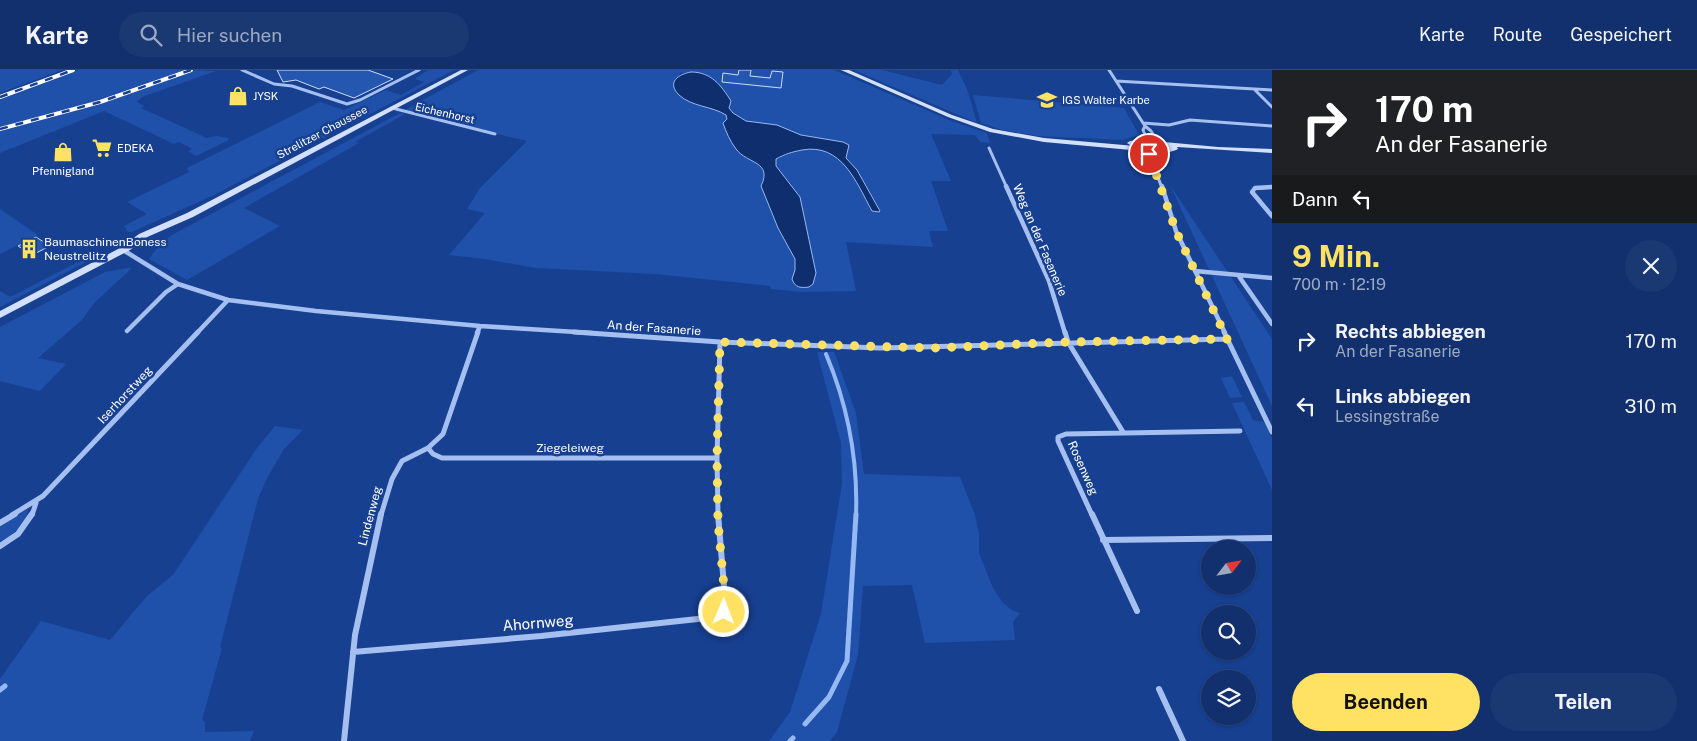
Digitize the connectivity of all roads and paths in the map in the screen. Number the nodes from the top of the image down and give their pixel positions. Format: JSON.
{"nodes":[{"id":1,"x":242,"y":70,"type":"edge"},
{"id":2,"x":419,"y":70,"type":"edge"},
{"id":3,"x":465,"y":70,"type":"edge"},
{"id":4,"x":844,"y":70,"type":"edge"},
{"id":5,"x":1109,"y":70,"type":"edge"},
{"id":6,"x":1116,"y":81,"type":"junction"},
{"id":7,"x":1255,"y":90,"type":"junction"},
{"id":8,"x":1272,"y":90,"type":"edge"},
{"id":9,"x":1272,"y":107,"type":"edge"},
{"id":10,"x":392,"y":108,"type":"junction"},
{"id":11,"x":1144,"y":125,"type":"junction"},
{"id":12,"x":1272,"y":126,"type":"edge"},
{"id":13,"x":495,"y":134,"type":"dead end"},
{"id":14,"x":1144,"y":139,"type":"junction"},
{"id":15,"x":1161,"y":147,"type":"junction"},
{"id":16,"x":990,"y":148,"type":"dead end"},
{"id":17,"x":1142,"y":148,"type":"junction"},
{"id":18,"x":1272,"y":151,"type":"edge"},
{"id":19,"x":1158,"y":174,"type":"junction"},
{"id":20,"x":1272,"y":187,"type":"edge"},
{"id":21,"x":1272,"y":216,"type":"edge"},
{"id":22,"x":122,"y":250,"type":"junction"},
{"id":23,"x":1195,"y":271,"type":"junction"},
{"id":24,"x":1238,"y":275,"type":"junction"},
{"id":25,"x":1272,"y":278,"type":"edge"},
{"id":26,"x":178,"y":284,"type":"junction"},
{"id":27,"x":228,"y":300,"type":"junction"},
{"id":28,"x":0,"y":315,"type":"edge"},
{"id":29,"x":1272,"y":324,"type":"edge"},
{"id":30,"x":480,"y":326,"type":"junction"},
{"id":31,"x":127,"y":331,"type":"dead end"},
{"id":32,"x":1227,"y":339,"type":"junction"},
{"id":33,"x":720,"y":342,"type":"junction"},
{"id":34,"x":1068,"y":342,"type":"junction"},
{"id":35,"x":1240,"y":431,"type":"dead end"},
{"id":36,"x":1123,"y":432,"type":"junction"},
{"id":37,"x":1272,"y":432,"type":"edge"},
{"id":38,"x":428,"y":448,"type":"junction"},
{"id":39,"x":717,"y":458,"type":"junction"},
{"id":40,"x":36,"y":503,"type":"junction"},
{"id":41,"x":0,"y":523,"type":"edge"},
{"id":42,"x":1272,"y":538,"type":"edge"},
{"id":43,"x":1103,"y":540,"type":"junction"},
{"id":44,"x":0,"y":546,"type":"edge"},
{"id":45,"x":1137,"y":611,"type":"dead end"},
{"id":46,"x":353,"y":652,"type":"junction"},
{"id":47,"x":1159,"y":689,"type":"dead end"},
{"id":48,"x":344,"y":741,"type":"edge"},
{"id":49,"x":1183,"y":741,"type":"edge"}],
"edges":[{"from":1,"to":2,"type":"street"},
{"from":3,"to":10,"type":"main road","name":"Strelitzer Chaussee"},
{"from":4,"to":17,"type":"main road"},
{"from":5,"to":6,"type":"street"},
{"from":6,"to":7,"type":"street"},
{"from":6,"to":11,"type":"street"},
{"from":7,"to":8,"type":"street"},
{"from":7,"to":9,"type":"street"},
{"from":10,"to":13,"type":"street","name":"Eichenhorst"},
{"from":10,"to":22,"type":"main road","name":"Strelitzer Chaussee"},
{"from":11,"to":12,"type":"street"},
{"from":11,"to":14,"type":"street"},
{"from":11,"to":15,"type":"street"},
{"from":14,"to":15,"type":"main road"},
{"from":14,"to":17,"type":"main road"},
{"from":15,"to":17,"type":"main road"},
{"from":15,"to":18,"type":"main road"},
{"from":15,"to":19,"type":"street"},
{"from":16,"to":34,"type":"street","name":"Weg an der Fasanerie"},
{"from":17,"to":19,"type":"street"},
{"from":19,"to":23,"type":"street"},
{"from":20,"to":21,"type":"street"},
{"from":22,"to":26,"type":"street","name":"An der Fasanerie"},
{"from":22,"to":28,"type":"main road","name":"Strelitzer Chaussee"},
{"from":23,"to":24,"type":"street"},
{"from":23,"to":32,"type":"street"},
{"from":24,"to":25,"type":"street"},
{"from":24,"to":29,"type":"street"},
{"from":26,"to":27,"type":"street","name":"An der Fasanerie"},
{"from":26,"to":31,"type":"street"},
{"from":27,"to":30,"type":"street","name":"An der Fasanerie"},
{"from":27,"to":40,"type":"street","name":"Iserhorstweg"},
{"from":30,"to":33,"type":"street","name":"An der Fasanerie"},
{"from":30,"to":38,"type":"street","name":"Lindenweg"},
{"from":32,"to":34,"type":"street","name":"An der Fasanerie"},
{"from":32,"to":37,"type":"street"},
{"from":33,"to":34,"type":"street","name":"An der Fasanerie"},
{"from":33,"to":39,"type":"street"},
{"from":34,"to":36,"type":"street"},
{"from":35,"to":36,"type":"street","name":"Rosenweg"},
{"from":36,"to":43,"type":"street","name":"Rosenweg"},
{"from":38,"to":39,"type":"street","name":"Ziegeleiweg"},
{"from":38,"to":46,"type":"street","name":"Lindenweg"},
{"from":39,"to":46,"type":"street","name":"Ahornweg"},
{"from":40,"to":41,"type":"street","name":"Iserhorstweg"},
{"from":40,"to":44,"type":"street","name":"Iserhorstweg"},
{"from":42,"to":43,"type":"street"},
{"from":43,"to":45,"type":"street","name":"Rosenweg"},
{"from":46,"to":48,"type":"street","name":"Lindenweg"},
{"from":47,"to":49,"type":"street"}]}
